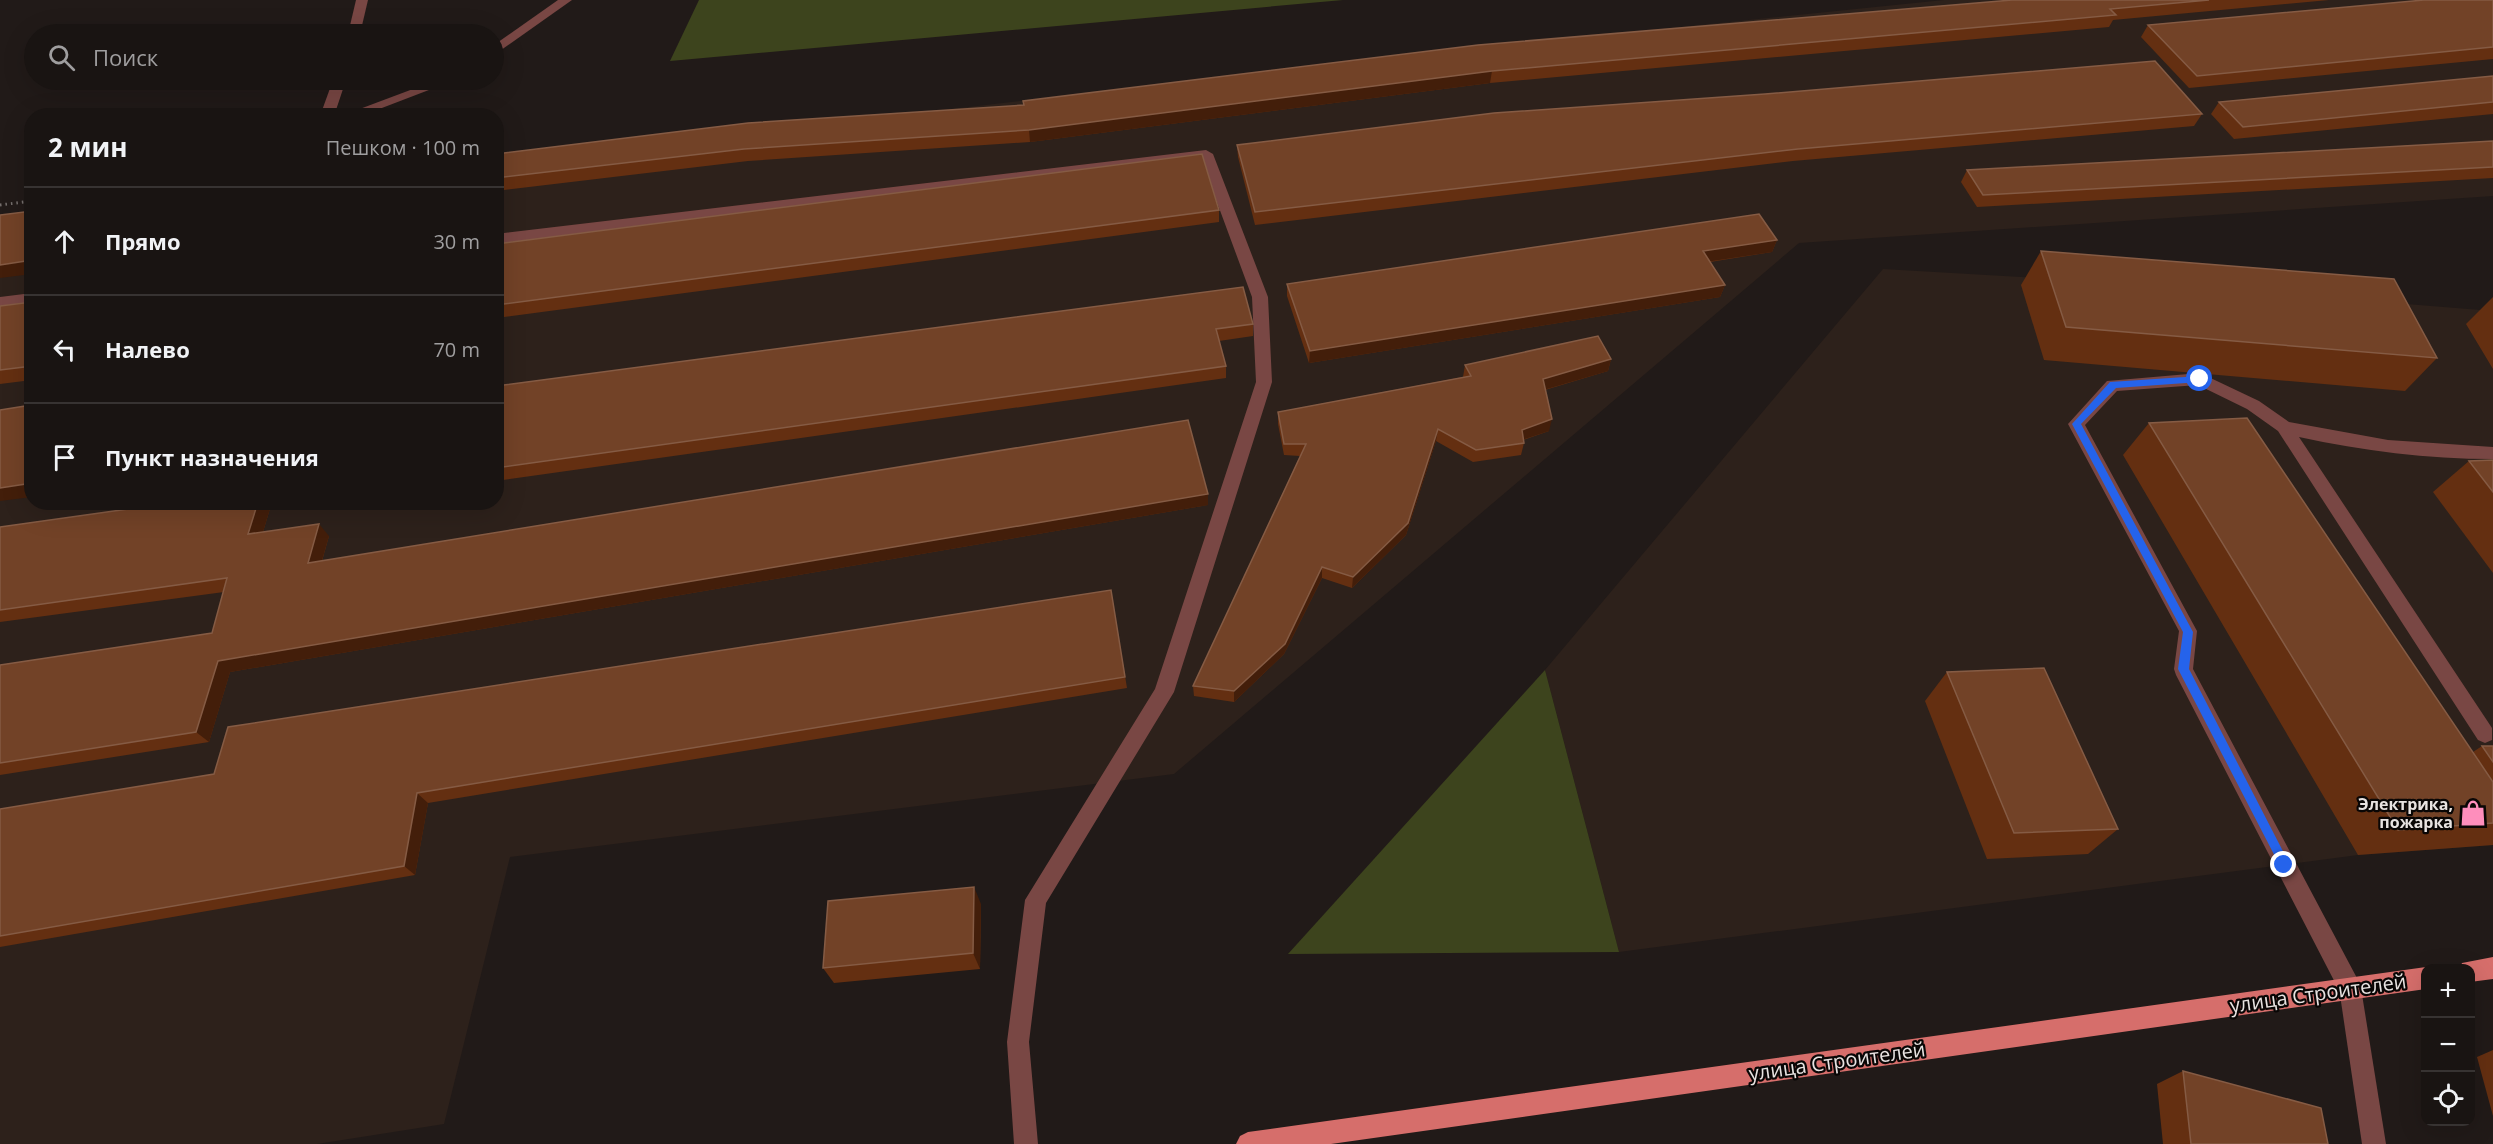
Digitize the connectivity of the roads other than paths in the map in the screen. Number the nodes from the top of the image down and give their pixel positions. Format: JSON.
{"nodes":[{"id":1,"x":362,"y":0,"type":"edge"},
{"id":2,"x":566,"y":0,"type":"edge"},
{"id":3,"x":356,"y":24,"type":"edge"},
{"id":4,"x":504,"y":44,"type":"edge"},
{"id":5,"x":336,"y":90,"type":"edge"},
{"id":6,"x":420,"y":90,"type":"edge"},
{"id":7,"x":330,"y":108,"type":"edge"},
{"id":8,"x":370,"y":108,"type":"edge"},
{"id":9,"x":504,"y":238,"type":"edge"},
{"id":10,"x":24,"y":299,"type":"edge"},
{"id":11,"x":0,"y":302,"type":"edge"},
{"id":12,"x":2284,"y":427,"type":"junction"},
{"id":13,"x":2493,"y":453,"type":"edge"},
{"id":14,"x":2485,"y":734,"type":"dead end"},
{"id":15,"x":2493,"y":968,"type":"edge"},
{"id":16,"x":2475,"y":970,"type":"edge"},
{"id":17,"x":2421,"y":979,"type":"edge"},
{"id":18,"x":2350,"y":988,"type":"junction"},
{"id":19,"x":1026,"y":1144,"type":"edge"},
{"id":20,"x":1248,"y":1144,"type":"edge"},
{"id":21,"x":2374,"y":1144,"type":"edge"}],
"edges":[{"from":1,"to":3,"type":"street"},
{"from":2,"to":4,"type":"street"},
{"from":5,"to":7,"type":"street"},
{"from":6,"to":8,"type":"street"},
{"from":9,"to":19,"type":"street"},
{"from":10,"to":11,"type":"street"},
{"from":12,"to":13,"type":"street"},
{"from":12,"to":14,"type":"street"},
{"from":12,"to":18,"type":"street"},
{"from":15,"to":16,"type":"main road"},
{"from":17,"to":18,"type":"main road","name":"улица Строителей"},
{"from":18,"to":20,"type":"main road","name":"улица Строителей"},
{"from":18,"to":21,"type":"street"}]}
